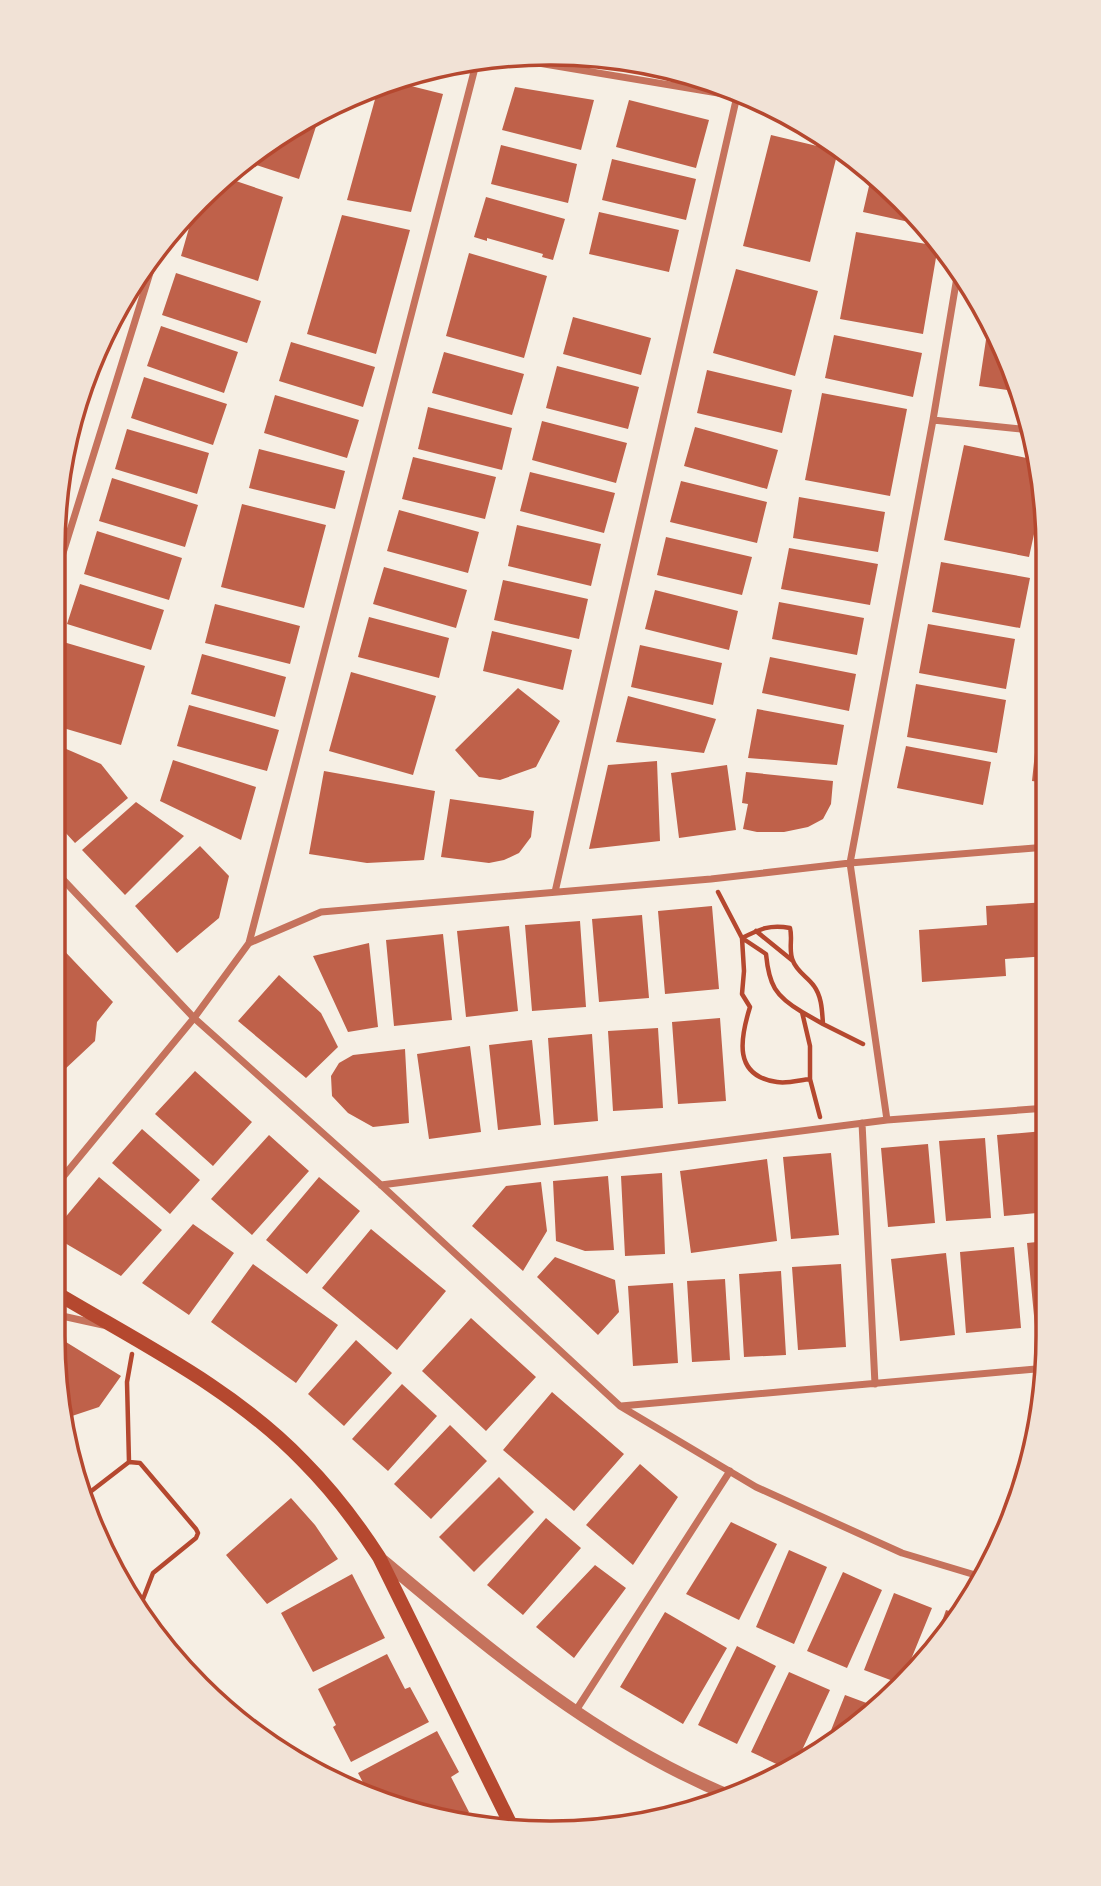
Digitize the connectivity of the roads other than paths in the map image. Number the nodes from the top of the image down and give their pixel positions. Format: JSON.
{"nodes":[{"id":1,"x":550,"y":65,"type":"edge"},
{"id":2,"x":474,"y":71,"type":"edge"},
{"id":3,"x":707,"y":91,"type":"edge"},
{"id":4,"x":736,"y":102,"type":"edge"},
{"id":5,"x":956,"y":284,"type":"edge"},
{"id":6,"x":144,"y":286,"type":"edge"},
{"id":7,"x":933,"y":420,"type":"junction"},
{"id":8,"x":1021,"y":429,"type":"edge"},
{"id":9,"x":65,"y":545,"type":"edge"},
{"id":10,"x":1036,"y":848,"type":"edge"},
{"id":11,"x":850,"y":863,"type":"junction"},
{"id":12,"x":65,"y":882,"type":"edge"},
{"id":13,"x":555,"y":892,"type":"junction"},
{"id":14,"x":249,"y":943,"type":"junction"},
{"id":15,"x":194,"y":1018,"type":"junction"},
{"id":16,"x":1036,"y":1109,"type":"edge"},
{"id":17,"x":887,"y":1120,"type":"junction"},
{"id":18,"x":862,"y":1123,"type":"junction"},
{"id":19,"x":65,"y":1174,"type":"edge"},
{"id":20,"x":381,"y":1185,"type":"junction"},
{"id":21,"x":65,"y":1300,"type":"edge"},
{"id":22,"x":65,"y":1317,"type":"edge"},
{"id":23,"x":114,"y":1328,"type":"junction"},
{"id":24,"x":1035,"y":1369,"type":"edge"},
{"id":25,"x":874,"y":1384,"type":"junction"},
{"id":26,"x":620,"y":1406,"type":"junction"},
{"id":27,"x":730,"y":1471,"type":"junction"},
{"id":28,"x":379,"y":1557,"type":"junction"},
{"id":29,"x":973,"y":1574,"type":"edge"},
{"id":30,"x":575,"y":1713,"type":"junction"},
{"id":31,"x":717,"y":1791,"type":"edge"},
{"id":32,"x":508,"y":1819,"type":"edge"}],
"edges":[{"from":1,"to":3,"type":"street"},
{"from":2,"to":14,"type":"street"},
{"from":4,"to":13,"type":"street"},
{"from":5,"to":7,"type":"street"},
{"from":6,"to":9,"type":"street"},
{"from":7,"to":8,"type":"street"},
{"from":7,"to":11,"type":"street"},
{"from":10,"to":11,"type":"street"},
{"from":11,"to":13,"type":"street"},
{"from":11,"to":17,"type":"street"},
{"from":12,"to":15,"type":"street"},
{"from":13,"to":14,"type":"street"},
{"from":14,"to":15,"type":"street"},
{"from":15,"to":19,"type":"street"},
{"from":15,"to":20,"type":"street"},
{"from":16,"to":17,"type":"street"},
{"from":17,"to":18,"type":"street"},
{"from":18,"to":20,"type":"street"},
{"from":18,"to":25,"type":"street"},
{"from":20,"to":26,"type":"street"},
{"from":21,"to":23,"type":"main road"},
{"from":22,"to":23,"type":"street"},
{"from":23,"to":28,"type":"main road"},
{"from":24,"to":25,"type":"street"},
{"from":25,"to":26,"type":"street"},
{"from":26,"to":27,"type":"street"},
{"from":27,"to":29,"type":"street"},
{"from":27,"to":30,"type":"street"},
{"from":28,"to":30,"type":"street"},
{"from":28,"to":32,"type":"main road"},
{"from":30,"to":31,"type":"street"}]}
